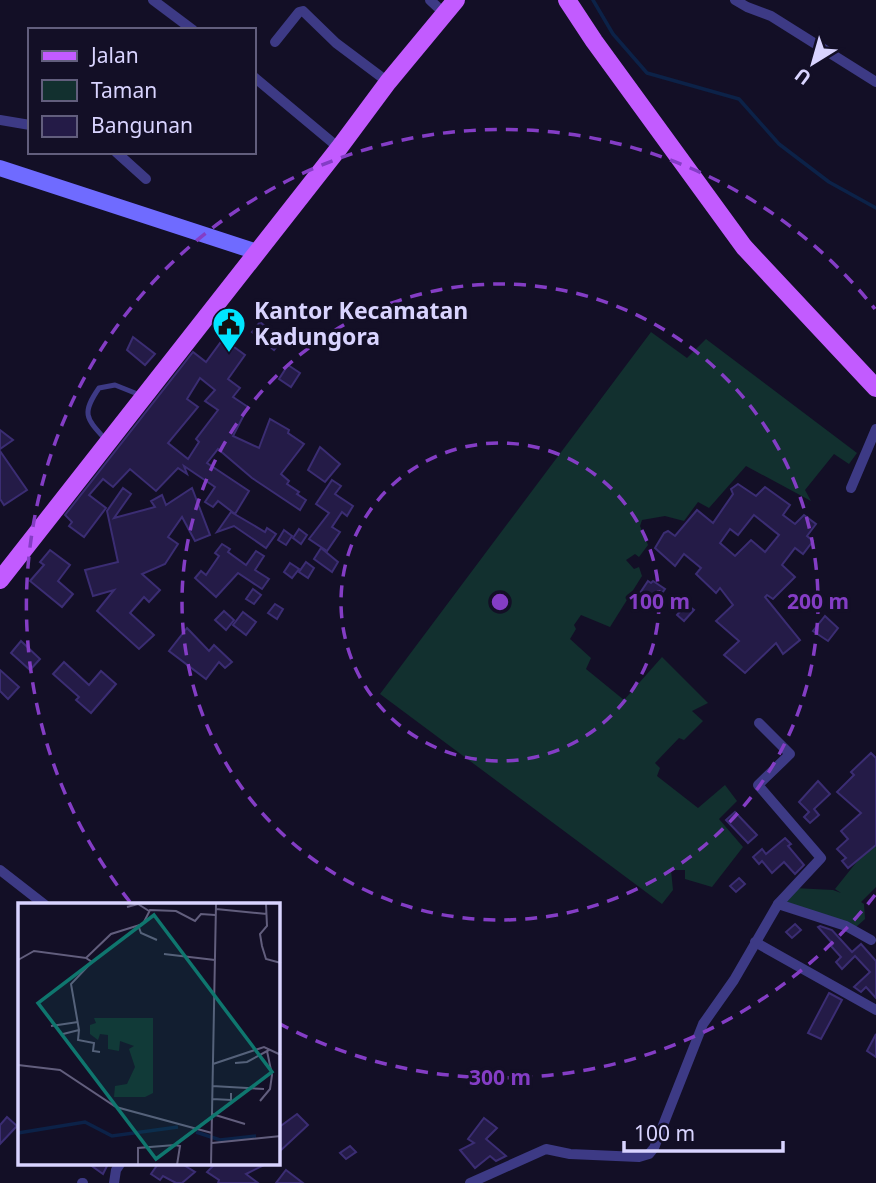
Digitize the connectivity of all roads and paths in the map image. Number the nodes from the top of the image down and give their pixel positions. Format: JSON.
{"nodes":[{"id":1,"x":153,"y":0,"type":"edge"},
{"id":2,"x":430,"y":0,"type":"edge"},
{"id":3,"x":567,"y":0,"type":"edge"},
{"id":4,"x":735,"y":0,"type":"edge"},
{"id":5,"x":451,"y":7,"type":"edge"},
{"id":6,"x":190,"y":28,"type":"edge"},
{"id":7,"x":275,"y":42,"type":"dead end"},
{"id":8,"x":256,"y":79,"type":"edge"},
{"id":9,"x":388,"y":82,"type":"junction"},
{"id":10,"x":876,"y":82,"type":"edge"},
{"id":11,"x":0,"y":120,"type":"edge"},
{"id":12,"x":28,"y":125,"type":"edge"},
{"id":13,"x":339,"y":148,"type":"junction"},
{"id":14,"x":118,"y":154,"type":"edge"},
{"id":15,"x":0,"y":168,"type":"edge"},
{"id":16,"x":146,"y":178,"type":"dead end"},
{"id":17,"x":257,"y":252,"type":"junction"},
{"id":18,"x":876,"y":388,"type":"edge"},
{"id":19,"x":144,"y":396,"type":"junction"},
{"id":20,"x":876,"y":429,"type":"edge"},
{"id":21,"x":108,"y":442,"type":"junction"},
{"id":22,"x":851,"y":488,"type":"dead end"},
{"id":23,"x":0,"y":580,"type":"edge"},
{"id":24,"x":759,"y":723,"type":"dead end"},
{"id":25,"x":0,"y":870,"type":"edge"},
{"id":26,"x":43,"y":903,"type":"edge"},
{"id":27,"x":778,"y":904,"type":"junction"},
{"id":28,"x":871,"y":940,"type":"dead end"},
{"id":29,"x":755,"y":942,"type":"junction"},
{"id":30,"x":876,"y":1010,"type":"edge"},
{"id":31,"x":119,"y":1166,"type":"edge"},
{"id":32,"x":114,"y":1183,"type":"edge"},
{"id":33,"x":470,"y":1183,"type":"edge"}],
"edges":[{"from":1,"to":6,"type":"street"},
{"from":2,"to":5,"type":"street"},
{"from":3,"to":18,"type":"main road"},
{"from":4,"to":10,"type":"street"},
{"from":5,"to":9,"type":"main road"},
{"from":7,"to":9,"type":"street"},
{"from":8,"to":13,"type":"street"},
{"from":9,"to":13,"type":"main road"},
{"from":11,"to":12,"type":"street"},
{"from":13,"to":17,"type":"main road"},
{"from":14,"to":16,"type":"street"},
{"from":15,"to":17,"type":"street"},
{"from":17,"to":19,"type":"main road"},
{"from":19,"to":21,"type":"main road"},
{"from":19,"to":21,"type":"lane"},
{"from":20,"to":22,"type":"street"},
{"from":21,"to":23,"type":"main road"},
{"from":24,"to":27,"type":"street"},
{"from":25,"to":26,"type":"street"},
{"from":27,"to":28,"type":"street"},
{"from":27,"to":29,"type":"street"},
{"from":29,"to":30,"type":"street"},
{"from":29,"to":33,"type":"street"},
{"from":31,"to":32,"type":"street"}]}
